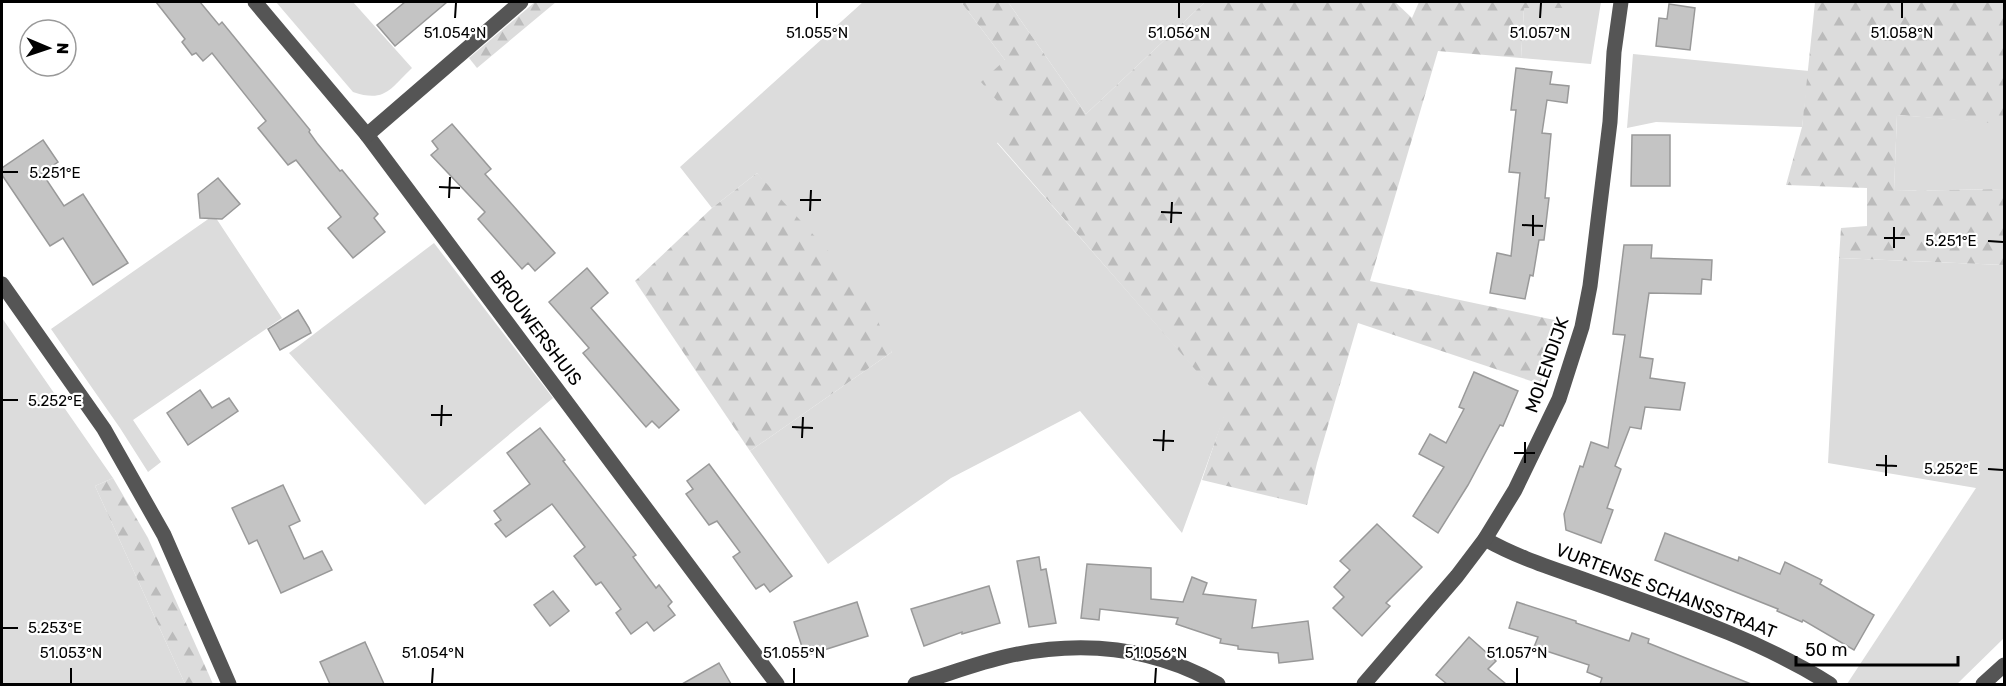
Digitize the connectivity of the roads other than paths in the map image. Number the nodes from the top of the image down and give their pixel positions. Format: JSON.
{"nodes":[{"id":1,"x":255,"y":2,"type":"edge"},
{"id":2,"x":521,"y":2,"type":"edge"},
{"id":3,"x":1621,"y":2,"type":"edge"},
{"id":4,"x":367,"y":135,"type":"junction"},
{"id":5,"x":2,"y":284,"type":"edge"},
{"id":6,"x":1485,"y":539,"type":"junction"},
{"id":7,"x":2004,"y":665,"type":"edge"},
{"id":8,"x":229,"y":684,"type":"edge"},
{"id":9,"x":777,"y":684,"type":"edge"},
{"id":10,"x":915,"y":684,"type":"edge"},
{"id":11,"x":1218,"y":684,"type":"edge"},
{"id":12,"x":1364,"y":684,"type":"edge"},
{"id":13,"x":1830,"y":684,"type":"edge"},
{"id":14,"x":1983,"y":684,"type":"edge"}],
"edges":[{"from":1,"to":4,"type":"street","name":"BROUWERSHUIS"},
{"from":2,"to":4,"type":"street"},
{"from":3,"to":6,"type":"street","name":"MOLENDIJK"},
{"from":4,"to":9,"type":"street","name":"BROUWERSHUIS"},
{"from":5,"to":8,"type":"street"},
{"from":6,"to":12,"type":"street","name":"MOLENDIJK"},
{"from":6,"to":13,"type":"street","name":"VURTENSE SCHANSSTRAAT"},
{"from":7,"to":14,"type":"street"},
{"from":10,"to":11,"type":"street"}]}
